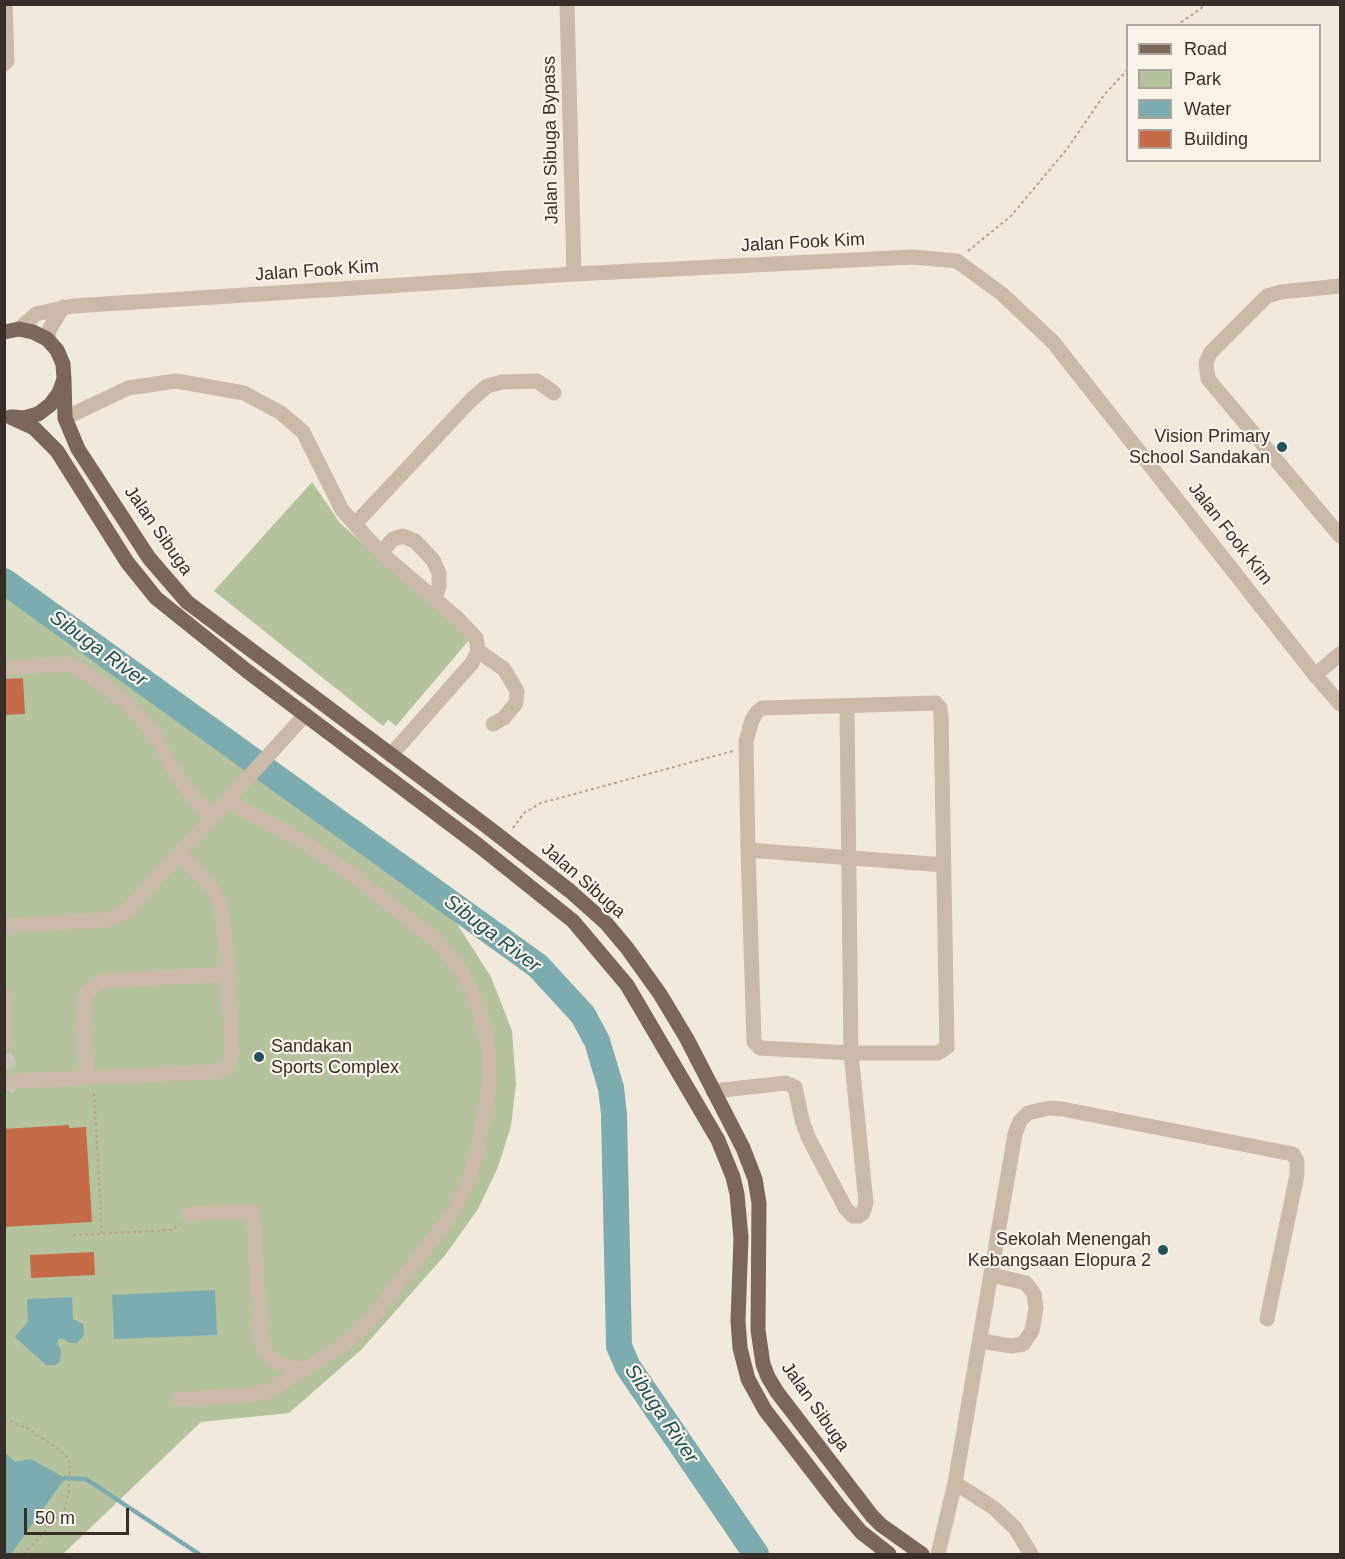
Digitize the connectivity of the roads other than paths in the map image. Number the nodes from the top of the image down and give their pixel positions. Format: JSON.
{"nodes":[{"id":1,"x":5,"y":4,"type":"edge"},
{"id":2,"x":567,"y":4,"type":"edge"},
{"id":3,"x":4,"y":64,"type":"edge"},
{"id":4,"x":574,"y":274,"type":"junction"},
{"id":5,"x":1341,"y":286,"type":"edge"},
{"id":6,"x":63,"y":308,"type":"junction"},
{"id":7,"x":10,"y":328,"type":"edge"},
{"id":8,"x":46,"y":339,"type":"junction"},
{"id":9,"x":64,"y":379,"type":"junction"},
{"id":10,"x":554,"y":393,"type":"dead end"},
{"id":11,"x":7,"y":416,"type":"edge"},
{"id":12,"x":65,"y":418,"type":"junction"},
{"id":13,"x":355,"y":524,"type":"junction"},
{"id":14,"x":1341,"y":536,"type":"edge"},
{"id":15,"x":381,"y":553,"type":"junction"},
{"id":16,"x":435,"y":599,"type":"junction"},
{"id":17,"x":478,"y":651,"type":"junction"},
{"id":18,"x":1341,"y":654,"type":"edge"},
{"id":19,"x":4,"y":668,"type":"edge"},
{"id":20,"x":1315,"y":675,"type":"junction"},
{"id":21,"x":1335,"y":686,"type":"edge"},
{"id":22,"x":1341,"y":704,"type":"edge"},
{"id":23,"x":847,"y":706,"type":"junction"},
{"id":24,"x":305,"y":715,"type":"junction"},
{"id":25,"x":493,"y":724,"type":"dead end"},
{"id":26,"x":391,"y":755,"type":"junction"},
{"id":27,"x":227,"y":801,"type":"junction"},
{"id":28,"x":212,"y":818,"type":"junction"},
{"id":29,"x":748,"y":850,"type":"junction"},
{"id":30,"x":179,"y":853,"type":"junction"},
{"id":31,"x":850,"y":860,"type":"junction"},
{"id":32,"x":944,"y":866,"type":"junction"},
{"id":33,"x":4,"y":926,"type":"edge"},
{"id":34,"x":228,"y":974,"type":"junction"},
{"id":35,"x":4,"y":994,"type":"edge"},
{"id":36,"x":4,"y":1042,"type":"edge"},
{"id":37,"x":850,"y":1053,"type":"junction"},
{"id":38,"x":90,"y":1078,"type":"junction"},
{"id":39,"x":11,"y":1081,"type":"dead end"},
{"id":40,"x":713,"y":1091,"type":"junction"},
{"id":41,"x":188,"y":1214,"type":"dead end"},
{"id":42,"x":992,"y":1275,"type":"junction"},
{"id":43,"x":1267,"y":1319,"type":"dead end"},
{"id":44,"x":981,"y":1341,"type":"junction"},
{"id":45,"x":303,"y":1371,"type":"junction"},
{"id":46,"x":180,"y":1399,"type":"dead end"},
{"id":47,"x":955,"y":1483,"type":"junction"},
{"id":48,"x":889,"y":1554,"type":"edge"},
{"id":49,"x":922,"y":1554,"type":"edge"},
{"id":50,"x":938,"y":1554,"type":"edge"},
{"id":51,"x":1031,"y":1554,"type":"edge"}],
"edges":[{"from":1,"to":3,"type":"street"},
{"from":2,"to":4,"type":"street","name":"Jalan Sibuga Bypass"},
{"from":4,"to":6,"type":"street","name":"Jalan Fook Kim"},
{"from":4,"to":20,"type":"street","name":"Jalan Fook Kim"},
{"from":5,"to":14,"type":"street"},
{"from":6,"to":7,"type":"street","name":"Jalan Fook Kim"},
{"from":6,"to":8,"type":"street"},
{"from":7,"to":8,"type":"main road"},
{"from":8,"to":9,"type":"main road","name":"Jalan Sibuga"},
{"from":9,"to":11,"type":"main road"},
{"from":9,"to":12,"type":"main road","name":"Jalan Sibuga"},
{"from":10,"to":13,"type":"street"},
{"from":11,"to":24,"type":"main road","name":"Jalan Sibuga"},
{"from":12,"to":13,"type":"street"},
{"from":12,"to":26,"type":"main road","name":"Jalan Sibuga"},
{"from":13,"to":15,"type":"street"},
{"from":15,"to":16,"type":"street"},
{"from":15,"to":16,"type":"street"},
{"from":16,"to":17,"type":"street"},
{"from":17,"to":25,"type":"street"},
{"from":17,"to":26,"type":"street"},
{"from":18,"to":20,"type":"street"},
{"from":19,"to":28,"type":"street"},
{"from":20,"to":21,"type":"street","name":"Jalan Fook Kim"},
{"from":21,"to":22,"type":"street","name":"Jalan Fook Kim"},
{"from":23,"to":29,"type":"street"},
{"from":23,"to":31,"type":"street"},
{"from":23,"to":32,"type":"street"},
{"from":24,"to":27,"type":"street"},
{"from":24,"to":48,"type":"main road","name":"Jalan Sibuga"},
{"from":26,"to":40,"type":"main road","name":"Jalan Sibuga"},
{"from":27,"to":28,"type":"street"},
{"from":27,"to":45,"type":"street"},
{"from":28,"to":30,"type":"street"},
{"from":29,"to":31,"type":"street"},
{"from":29,"to":37,"type":"street"},
{"from":30,"to":33,"type":"street"},
{"from":30,"to":34,"type":"street"},
{"from":31,"to":32,"type":"street"},
{"from":31,"to":37,"type":"street"},
{"from":32,"to":37,"type":"street"},
{"from":34,"to":38,"type":"street"},
{"from":34,"to":38,"type":"street"},
{"from":35,"to":36,"type":"street"},
{"from":37,"to":40,"type":"street"},
{"from":38,"to":39,"type":"street"},
{"from":40,"to":49,"type":"main road","name":"Jalan Sibuga"},
{"from":41,"to":45,"type":"street"},
{"from":42,"to":43,"type":"street"},
{"from":42,"to":44,"type":"street"},
{"from":42,"to":44,"type":"street"},
{"from":44,"to":47,"type":"street"},
{"from":45,"to":46,"type":"street"},
{"from":47,"to":50,"type":"street"},
{"from":47,"to":51,"type":"street"}]}
